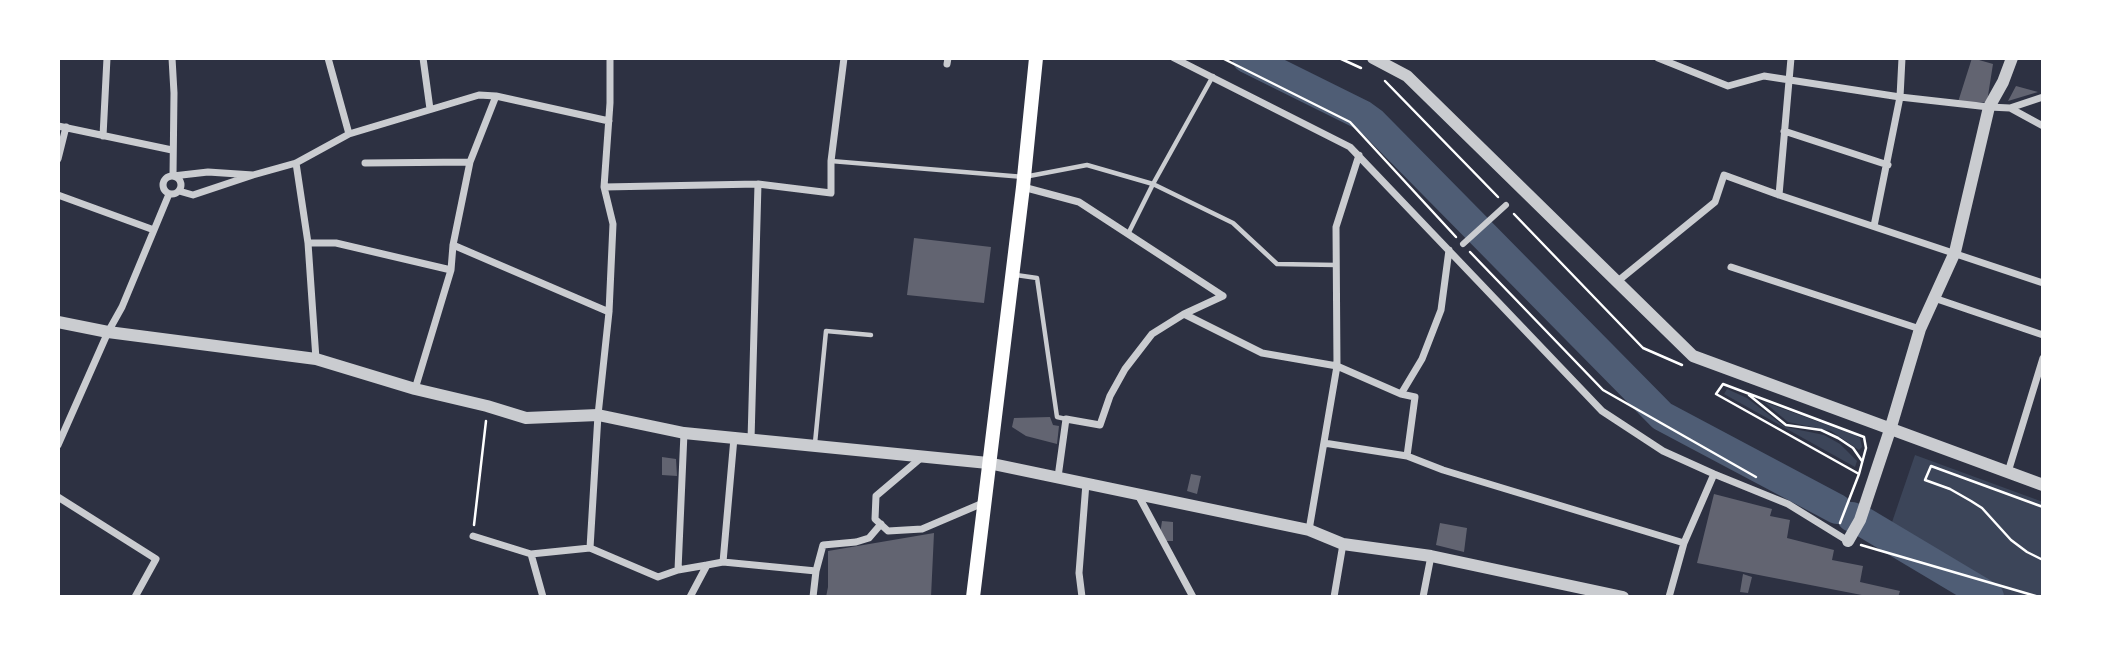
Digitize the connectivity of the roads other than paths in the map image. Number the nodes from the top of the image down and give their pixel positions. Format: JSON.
{"nodes":[{"id":1,"x":107,"y":58,"type":"edge"},
{"id":2,"x":172,"y":58,"type":"edge"},
{"id":3,"x":328,"y":58,"type":"edge"},
{"id":4,"x":423,"y":58,"type":"edge"},
{"id":5,"x":610,"y":58,"type":"edge"},
{"id":6,"x":844,"y":58,"type":"edge"},
{"id":7,"x":1035,"y":58,"type":"edge"},
{"id":8,"x":1174,"y":58,"type":"edge"},
{"id":9,"x":1374,"y":58,"type":"edge"},
{"id":10,"x":1658,"y":58,"type":"edge"},
{"id":11,"x":1685,"y":58,"type":"edge"},
{"id":12,"x":1791,"y":58,"type":"edge"},
{"id":13,"x":1902,"y":58,"type":"edge"},
{"id":14,"x":2012,"y":58,"type":"edge"},
{"id":15,"x":1684,"y":68,"type":"junction"},
{"id":16,"x":1213,"y":76,"type":"junction"},
{"id":17,"x":1788,"y":81,"type":"junction"},
{"id":18,"x":496,"y":96,"type":"junction"},
{"id":19,"x":1900,"y":97,"type":"junction"},
{"id":20,"x":2043,"y":97,"type":"edge"},
{"id":21,"x":1989,"y":107,"type":"junction"},
{"id":22,"x":430,"y":108,"type":"junction"},
{"id":23,"x":2010,"y":108,"type":"junction"},
{"id":24,"x":609,"y":121,"type":"junction"},
{"id":25,"x":2043,"y":126,"type":"edge"},
{"id":26,"x":62,"y":127,"type":"edge"},
{"id":27,"x":1784,"y":131,"type":"junction"},
{"id":28,"x":349,"y":134,"type":"junction"},
{"id":29,"x":103,"y":136,"type":"junction"},
{"id":30,"x":172,"y":150,"type":"junction"},
{"id":31,"x":1359,"y":155,"type":"junction"},
{"id":32,"x":58,"y":159,"type":"edge"},
{"id":33,"x":831,"y":161,"type":"junction"},
{"id":34,"x":470,"y":162,"type":"junction"},
{"id":35,"x":296,"y":163,"type":"junction"},
{"id":36,"x":365,"y":163,"type":"dead end"},
{"id":37,"x":1888,"y":165,"type":"junction"},
{"id":38,"x":253,"y":175,"type":"junction"},
{"id":39,"x":173,"y":176,"type":"junction"},
{"id":40,"x":1023,"y":182,"type":"junction"},
{"id":41,"x":758,"y":184,"type":"junction"},
{"id":42,"x":1153,"y":184,"type":"junction"},
{"id":43,"x":604,"y":187,"type":"junction"},
{"id":44,"x":179,"y":191,"type":"junction"},
{"id":45,"x":169,"y":194,"type":"junction"},
{"id":46,"x":58,"y":195,"type":"edge"},
{"id":47,"x":1779,"y":195,"type":"junction"},
{"id":48,"x":1506,"y":205,"type":"road end"},
{"id":49,"x":1874,"y":226,"type":"junction"},
{"id":50,"x":154,"y":230,"type":"junction"},
{"id":51,"x":1128,"y":234,"type":"junction"},
{"id":52,"x":308,"y":243,"type":"junction"},
{"id":53,"x":1462,"y":244,"type":"road end"},
{"id":54,"x":453,"y":245,"type":"junction"},
{"id":55,"x":1449,"y":250,"type":"junction"},
{"id":56,"x":1955,"y":252,"type":"junction"},
{"id":57,"x":1336,"y":265,"type":"junction"},
{"id":58,"x":1731,"y":267,"type":"dead end"},
{"id":59,"x":451,"y":270,"type":"junction"},
{"id":60,"x":1012,"y":274,"type":"junction"},
{"id":61,"x":1618,"y":281,"type":"junction"},
{"id":62,"x":2043,"y":283,"type":"edge"},
{"id":63,"x":1934,"y":298,"type":"junction"},
{"id":64,"x":609,"y":312,"type":"junction"},
{"id":65,"x":1184,"y":314,"type":"junction"},
{"id":66,"x":58,"y":322,"type":"edge"},
{"id":67,"x":1920,"y":329,"type":"junction"},
{"id":68,"x":108,"y":332,"type":"junction"},
{"id":69,"x":871,"y":335,"type":"dead end"},
{"id":70,"x":2043,"y":335,"type":"edge"},
{"id":71,"x":2043,"y":358,"type":"edge"},
{"id":72,"x":316,"y":359,"type":"junction"},
{"id":73,"x":1337,"y":366,"type":"junction"},
{"id":74,"x":2041,"y":373,"type":"edge"},
{"id":75,"x":415,"y":389,"type":"junction"},
{"id":76,"x":1401,"y":394,"type":"junction"},
{"id":77,"x":598,"y":415,"type":"junction"},
{"id":78,"x":1066,"y":419,"type":"junction"},
{"id":79,"x":1890,"y":430,"type":"junction"},
{"id":80,"x":684,"y":433,"type":"junction"},
{"id":81,"x":734,"y":439,"type":"junction"},
{"id":82,"x":751,"y":441,"type":"junction"},
{"id":83,"x":1324,"y":443,"type":"junction"},
{"id":84,"x":58,"y":445,"type":"edge"},
{"id":85,"x":815,"y":447,"type":"junction"},
{"id":86,"x":1407,"y":456,"type":"junction"},
{"id":87,"x":922,"y":457,"type":"junction"},
{"id":88,"x":988,"y":463,"type":"junction"},
{"id":89,"x":2008,"y":472,"type":"junction"},
{"id":90,"x":1714,"y":474,"type":"junction"},
{"id":91,"x":1058,"y":477,"type":"junction"},
{"id":92,"x":1086,"y":483,"type":"junction"},
{"id":93,"x":2043,"y":485,"type":"edge"},
{"id":94,"x":1137,"y":492,"type":"junction"},
{"id":95,"x":58,"y":497,"type":"edge"},
{"id":96,"x":984,"y":502,"type":"junction"},
{"id":97,"x":881,"y":524,"type":"junction"},
{"id":98,"x":1309,"y":530,"type":"junction"},
{"id":99,"x":473,"y":536,"type":"road end"},
{"id":100,"x":1848,"y":541,"type":"joint"},
{"id":101,"x":1343,"y":544,"type":"junction"},
{"id":102,"x":1684,"y":544,"type":"junction"},
{"id":103,"x":590,"y":548,"type":"junction"},
{"id":104,"x":531,"y":554,"type":"junction"},
{"id":105,"x":1431,"y":556,"type":"junction"},
{"id":106,"x":723,"y":562,"type":"junction"},
{"id":107,"x":707,"y":565,"type":"junction"},
{"id":108,"x":678,"y":570,"type":"junction"},
{"id":109,"x":816,"y":571,"type":"junction"},
{"id":110,"x":135,"y":597,"type":"edge"},
{"id":111,"x":543,"y":597,"type":"edge"},
{"id":112,"x":690,"y":597,"type":"edge"},
{"id":113,"x":813,"y":597,"type":"edge"},
{"id":114,"x":973,"y":597,"type":"edge"},
{"id":115,"x":1082,"y":597,"type":"edge"},
{"id":116,"x":1192,"y":597,"type":"edge"},
{"id":117,"x":1334,"y":597,"type":"edge"},
{"id":118,"x":1423,"y":597,"type":"edge"},
{"id":119,"x":1623,"y":597,"type":"edge"},
{"id":120,"x":1669,"y":597,"type":"edge"}],
"edges":[{"from":1,"to":29,"type":"street"},
{"from":2,"to":30,"type":"street"},
{"from":3,"to":28,"type":"street"},
{"from":4,"to":22,"type":"street"},
{"from":5,"to":24,"type":"street"},
{"from":6,"to":33,"type":"street"},
{"from":7,"to":40,"type":"main road"},
{"from":8,"to":16,"type":"street"},
{"from":9,"to":61,"type":"street"},
{"from":10,"to":15,"type":"street"},
{"from":11,"to":15,"type":"street"},
{"from":12,"to":17,"type":"street"},
{"from":13,"to":19,"type":"street"},
{"from":14,"to":21,"type":"street"},
{"from":15,"to":17,"type":"street"},
{"from":16,"to":31,"type":"street"},
{"from":16,"to":42,"type":"lane"},
{"from":17,"to":19,"type":"street"},
{"from":17,"to":27,"type":"street"},
{"from":18,"to":22,"type":"street"},
{"from":18,"to":24,"type":"street"},
{"from":18,"to":34,"type":"street"},
{"from":19,"to":21,"type":"street"},
{"from":19,"to":37,"type":"street"},
{"from":20,"to":23,"type":"street"},
{"from":21,"to":23,"type":"street"},
{"from":21,"to":56,"type":"street"},
{"from":22,"to":28,"type":"street"},
{"from":23,"to":25,"type":"street"},
{"from":24,"to":43,"type":"street"},
{"from":26,"to":29,"type":"street"},
{"from":26,"to":32,"type":"street"},
{"from":27,"to":37,"type":"street"},
{"from":27,"to":47,"type":"street"},
{"from":28,"to":35,"type":"street"},
{"from":29,"to":30,"type":"street"},
{"from":30,"to":39,"type":"street"},
{"from":31,"to":55,"type":"street"},
{"from":31,"to":57,"type":"street"},
{"from":33,"to":40,"type":"lane"},
{"from":33,"to":41,"type":"street"},
{"from":34,"to":36,"type":"street"},
{"from":34,"to":54,"type":"street"},
{"from":35,"to":38,"type":"street"},
{"from":35,"to":52,"type":"street"},
{"from":37,"to":49,"type":"street"},
{"from":38,"to":39,"type":"street"},
{"from":38,"to":44,"type":"street"},
{"from":39,"to":44,"type":"street"},
{"from":39,"to":45,"type":"street"},
{"from":40,"to":42,"type":"lane"},
{"from":40,"to":51,"type":"street"},
{"from":40,"to":60,"type":"main road"},
{"from":41,"to":43,"type":"street"},
{"from":41,"to":82,"type":"street"},
{"from":42,"to":51,"type":"lane"},
{"from":42,"to":57,"type":"lane"},
{"from":43,"to":64,"type":"street"},
{"from":44,"to":45,"type":"street"},
{"from":45,"to":50,"type":"street"},
{"from":46,"to":50,"type":"street"},
{"from":47,"to":49,"type":"street"},
{"from":47,"to":61,"type":"street"},
{"from":48,"to":53,"type":"street"},
{"from":49,"to":56,"type":"street"},
{"from":50,"to":68,"type":"street"},
{"from":51,"to":65,"type":"street"},
{"from":52,"to":59,"type":"street"},
{"from":52,"to":72,"type":"street"},
{"from":54,"to":59,"type":"street"},
{"from":54,"to":64,"type":"street"},
{"from":55,"to":76,"type":"street"},
{"from":55,"to":90,"type":"street"},
{"from":56,"to":62,"type":"street"},
{"from":56,"to":63,"type":"street"},
{"from":57,"to":73,"type":"street"},
{"from":58,"to":67,"type":"street"},
{"from":59,"to":75,"type":"street"},
{"from":60,"to":78,"type":"lane"},
{"from":60,"to":88,"type":"main road"},
{"from":61,"to":79,"type":"street"},
{"from":63,"to":67,"type":"street"},
{"from":63,"to":70,"type":"street"},
{"from":64,"to":77,"type":"street"},
{"from":65,"to":73,"type":"street"},
{"from":65,"to":78,"type":"street"},
{"from":66,"to":68,"type":"street"},
{"from":67,"to":79,"type":"street"},
{"from":68,"to":72,"type":"street"},
{"from":68,"to":84,"type":"street"},
{"from":69,"to":85,"type":"lane"},
{"from":71,"to":74,"type":"street"},
{"from":72,"to":75,"type":"street"},
{"from":73,"to":76,"type":"street"},
{"from":73,"to":83,"type":"street"},
{"from":74,"to":89,"type":"street"},
{"from":75,"to":77,"type":"street"},
{"from":76,"to":86,"type":"street"},
{"from":77,"to":80,"type":"street"},
{"from":77,"to":103,"type":"street"},
{"from":78,"to":91,"type":"street"},
{"from":79,"to":89,"type":"street"},
{"from":79,"to":100,"type":"street"},
{"from":80,"to":81,"type":"street"},
{"from":80,"to":108,"type":"street"},
{"from":81,"to":82,"type":"street"},
{"from":81,"to":106,"type":"street"},
{"from":82,"to":85,"type":"street"},
{"from":83,"to":86,"type":"street"},
{"from":83,"to":98,"type":"street"},
{"from":85,"to":87,"type":"street"},
{"from":86,"to":102,"type":"street"},
{"from":87,"to":88,"type":"street"},
{"from":87,"to":97,"type":"street"},
{"from":88,"to":91,"type":"street"},
{"from":88,"to":96,"type":"main road"},
{"from":89,"to":93,"type":"street"},
{"from":90,"to":100,"type":"street"},
{"from":90,"to":102,"type":"street"},
{"from":91,"to":92,"type":"street"},
{"from":92,"to":94,"type":"street"},
{"from":92,"to":115,"type":"street"},
{"from":94,"to":98,"type":"street"},
{"from":94,"to":116,"type":"street"},
{"from":95,"to":110,"type":"street"},
{"from":96,"to":97,"type":"street"},
{"from":96,"to":114,"type":"main road"},
{"from":97,"to":109,"type":"street"},
{"from":98,"to":101,"type":"street"},
{"from":99,"to":104,"type":"street"},
{"from":101,"to":105,"type":"street"},
{"from":101,"to":117,"type":"street"},
{"from":102,"to":120,"type":"street"},
{"from":103,"to":104,"type":"street"},
{"from":103,"to":108,"type":"street"},
{"from":104,"to":111,"type":"street"},
{"from":105,"to":118,"type":"street"},
{"from":105,"to":119,"type":"street"},
{"from":106,"to":107,"type":"street"},
{"from":106,"to":109,"type":"street"},
{"from":107,"to":108,"type":"street"},
{"from":107,"to":112,"type":"street"},
{"from":109,"to":113,"type":"street"}]}
